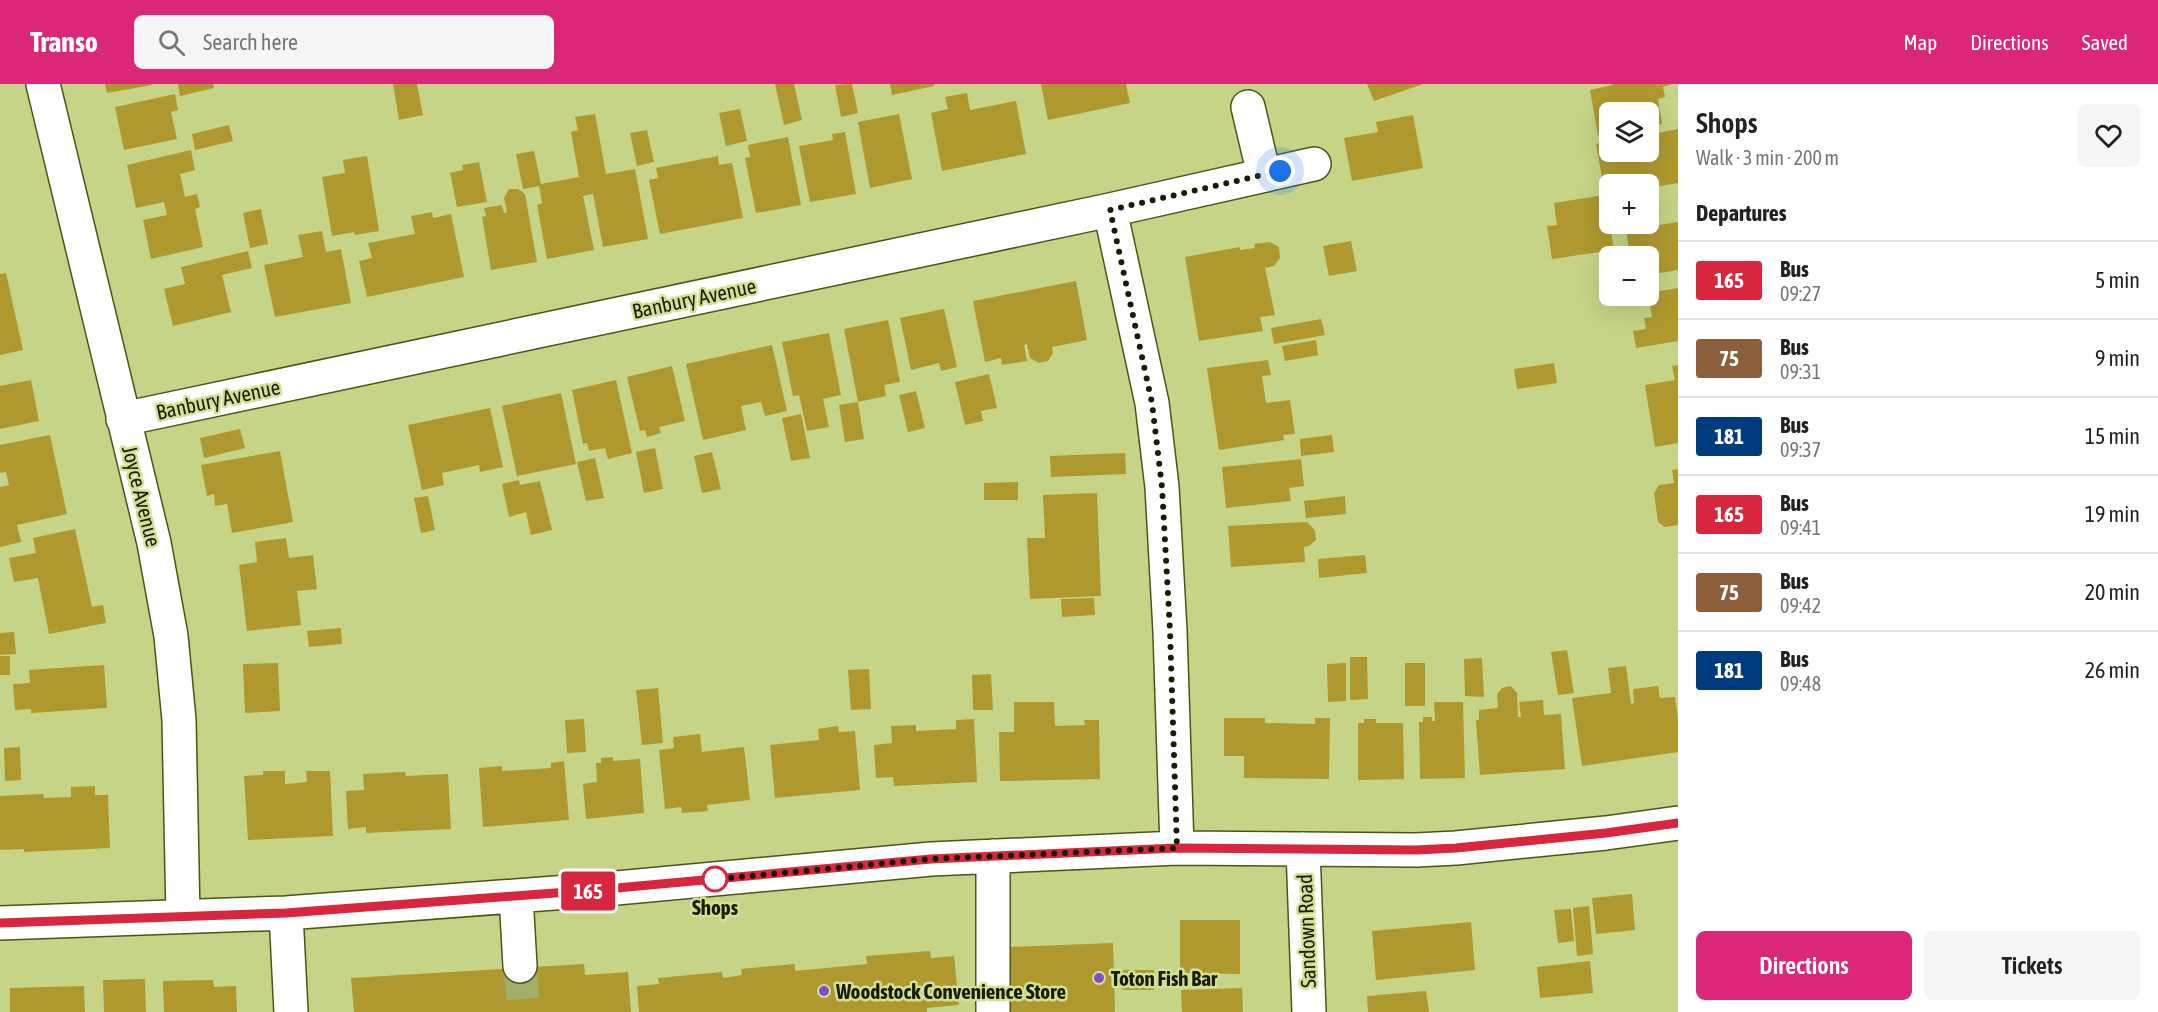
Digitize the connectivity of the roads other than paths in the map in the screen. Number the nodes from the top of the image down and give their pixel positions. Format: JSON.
{"nodes":[{"id":1,"x":43,"y":84,"type":"edge"},
{"id":2,"x":1248,"y":106,"type":"dead end"},
{"id":3,"x":1314,"y":164,"type":"dead end"},
{"id":4,"x":1264,"y":175,"type":"junction"},
{"id":5,"x":1110,"y":210,"type":"junction"},
{"id":6,"x":123,"y":419,"type":"junction"},
{"id":7,"x":1678,"y":823,"type":"edge"},
{"id":8,"x":1177,"y":848,"type":"junction"},
{"id":9,"x":1303,"y":849,"type":"junction"},
{"id":10,"x":993,"y":856,"type":"junction"},
{"id":11,"x":516,"y":896,"type":"junction"},
{"id":12,"x":286,"y":913,"type":"junction"},
{"id":13,"x":183,"y":916,"type":"junction"},
{"id":14,"x":0,"y":923,"type":"edge"},
{"id":15,"x":520,"y":966,"type":"tunnel mouth"},
{"id":16,"x":291,"y":1012,"type":"edge"},
{"id":17,"x":993,"y":1012,"type":"edge"},
{"id":18,"x":1308,"y":1012,"type":"edge"}],
"edges":[{"from":1,"to":6,"type":"street","name":"Joyce Avenue"},
{"from":2,"to":4,"type":"street"},
{"from":3,"to":4,"type":"street","name":"Banbury Avenue"},
{"from":4,"to":5,"type":"street","name":"Banbury Avenue"},
{"from":5,"to":6,"type":"street","name":"Banbury Avenue"},
{"from":5,"to":8,"type":"street"},
{"from":6,"to":13,"type":"street","name":"Joyce Avenue"},
{"from":7,"to":9,"type":"street"},
{"from":8,"to":9,"type":"street"},
{"from":8,"to":10,"type":"street"},
{"from":9,"to":18,"type":"street","name":"Sandown Road"},
{"from":10,"to":11,"type":"street"},
{"from":10,"to":17,"type":"street"},
{"from":11,"to":12,"type":"street"},
{"from":11,"to":15,"type":"street"},
{"from":12,"to":13,"type":"street"},
{"from":12,"to":16,"type":"street"},
{"from":13,"to":14,"type":"street"}]}
